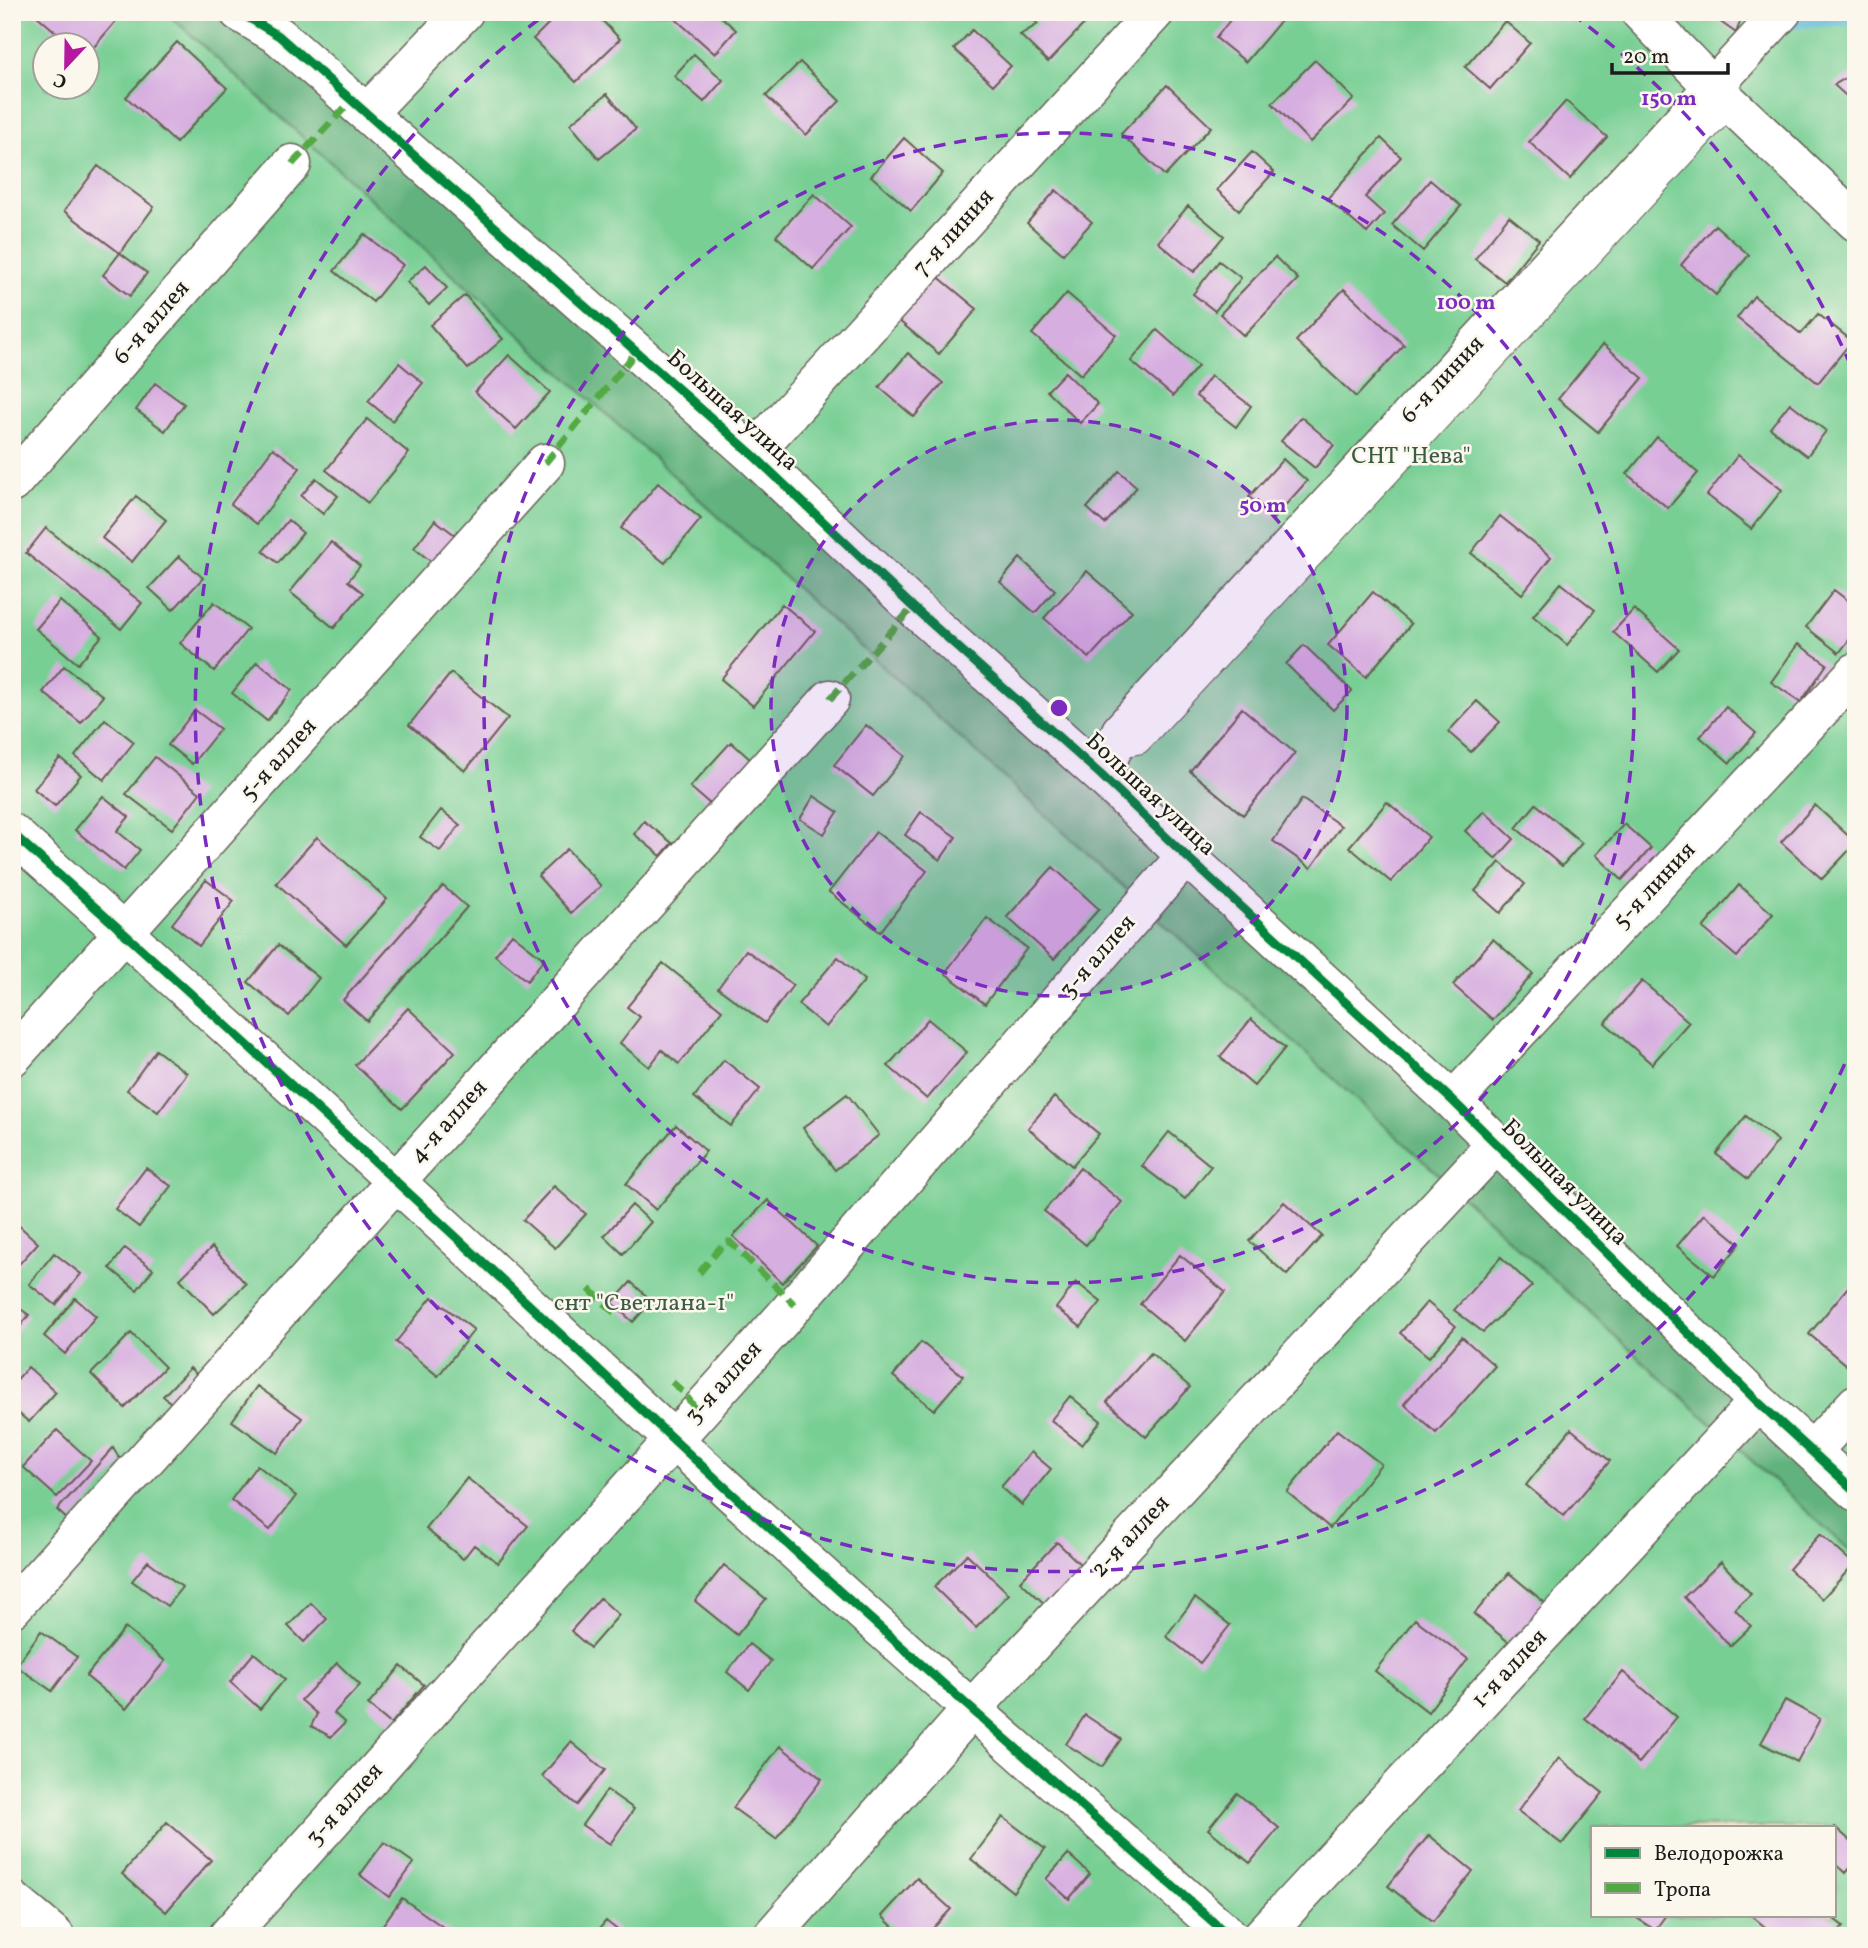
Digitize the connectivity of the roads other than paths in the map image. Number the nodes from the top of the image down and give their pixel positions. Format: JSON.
{"nodes":[{"id":1,"x":239,"y":12,"type":"edge"},
{"id":2,"x":464,"y":12,"type":"edge"},
{"id":3,"x":1155,"y":12,"type":"edge"},
{"id":4,"x":1640,"y":12,"type":"edge"},
{"id":5,"x":1773,"y":22,"type":"edge"},
{"id":6,"x":1722,"y":95,"type":"junction"},
{"id":7,"x":367,"y":113,"type":"junction"},
{"id":8,"x":292,"y":164,"type":"dead end"},
{"id":9,"x":1856,"y":222,"type":"edge"},
{"id":10,"x":752,"y":454,"type":"junction"},
{"id":11,"x":545,"y":463,"type":"dead end"},
{"id":12,"x":12,"y":483,"type":"edge"},
{"id":13,"x":1856,"y":672,"type":"edge"},
{"id":14,"x":830,"y":699,"type":"dead end"},
{"id":15,"x":1107,"y":761,"type":"junction"},
{"id":16,"x":12,"y":833,"type":"edge"},
{"id":17,"x":1186,"y":856,"type":"junction"},
{"id":18,"x":124,"y":932,"type":"junction"},
{"id":19,"x":12,"y":1057,"type":"edge"},
{"id":20,"x":1453,"y":1101,"type":"junction"},
{"id":21,"x":1496,"y":1144,"type":"junction"},
{"id":22,"x":396,"y":1181,"type":"junction"},
{"id":23,"x":1758,"y":1402,"type":"junction"},
{"id":24,"x":1856,"y":1404,"type":"edge"},
{"id":25,"x":674,"y":1440,"type":"junction"},
{"id":26,"x":1812,"y":1451,"type":"junction"},
{"id":27,"x":1856,"y":1492,"type":"edge"},
{"id":28,"x":12,"y":1608,"type":"edge"},
{"id":29,"x":971,"y":1710,"type":"junction"},
{"id":30,"x":12,"y":1900,"type":"edge"},
{"id":31,"x":55,"y":1936,"type":"edge"},
{"id":32,"x":228,"y":1936,"type":"edge"},
{"id":33,"x":772,"y":1936,"type":"edge"},
{"id":34,"x":1229,"y":1936,"type":"edge"},
{"id":35,"x":1262,"y":1936,"type":"edge"}],
"edges":[{"from":1,"to":7,"type":"street","name":"Большая улица"},
{"from":2,"to":7,"type":"street"},
{"from":3,"to":10,"type":"street","name":"7-я линия"},
{"from":4,"to":6,"type":"street"},
{"from":5,"to":6,"type":"street","name":"6-я линия"},
{"from":6,"to":9,"type":"street"},
{"from":6,"to":15,"type":"street","name":"6-я линия"},
{"from":7,"to":10,"type":"street","name":"Большая улица"},
{"from":8,"to":12,"type":"street","name":"6-я аллея"},
{"from":10,"to":15,"type":"street","name":"Большая улица"},
{"from":11,"to":18,"type":"street","name":"5-я аллея"},
{"from":13,"to":20,"type":"street","name":"5-я линия"},
{"from":14,"to":22,"type":"street","name":"4-я аллея"},
{"from":15,"to":17,"type":"street","name":"Большая улица"},
{"from":16,"to":18,"type":"street"},
{"from":17,"to":20,"type":"street","name":"Большая улица"},
{"from":17,"to":25,"type":"street","name":"3-я аллея"},
{"from":18,"to":19,"type":"street","name":"5-я аллея"},
{"from":18,"to":22,"type":"street"},
{"from":20,"to":21,"type":"street","name":"Большая улица"},
{"from":21,"to":23,"type":"street","name":"Большая улица"},
{"from":21,"to":29,"type":"street","name":"2-я аллея"},
{"from":22,"to":25,"type":"street"},
{"from":22,"to":28,"type":"street","name":"4-я аллея"},
{"from":23,"to":26,"type":"street","name":"Большая улица"},
{"from":23,"to":35,"type":"street","name":"1-я аллея"},
{"from":24,"to":26,"type":"street"},
{"from":25,"to":29,"type":"street"},
{"from":25,"to":32,"type":"street","name":"3-я аллея"},
{"from":26,"to":27,"type":"street","name":"Большая улица"},
{"from":29,"to":33,"type":"street","name":"2-я аллея"},
{"from":29,"to":34,"type":"street"},
{"from":30,"to":31,"type":"street"}]}
